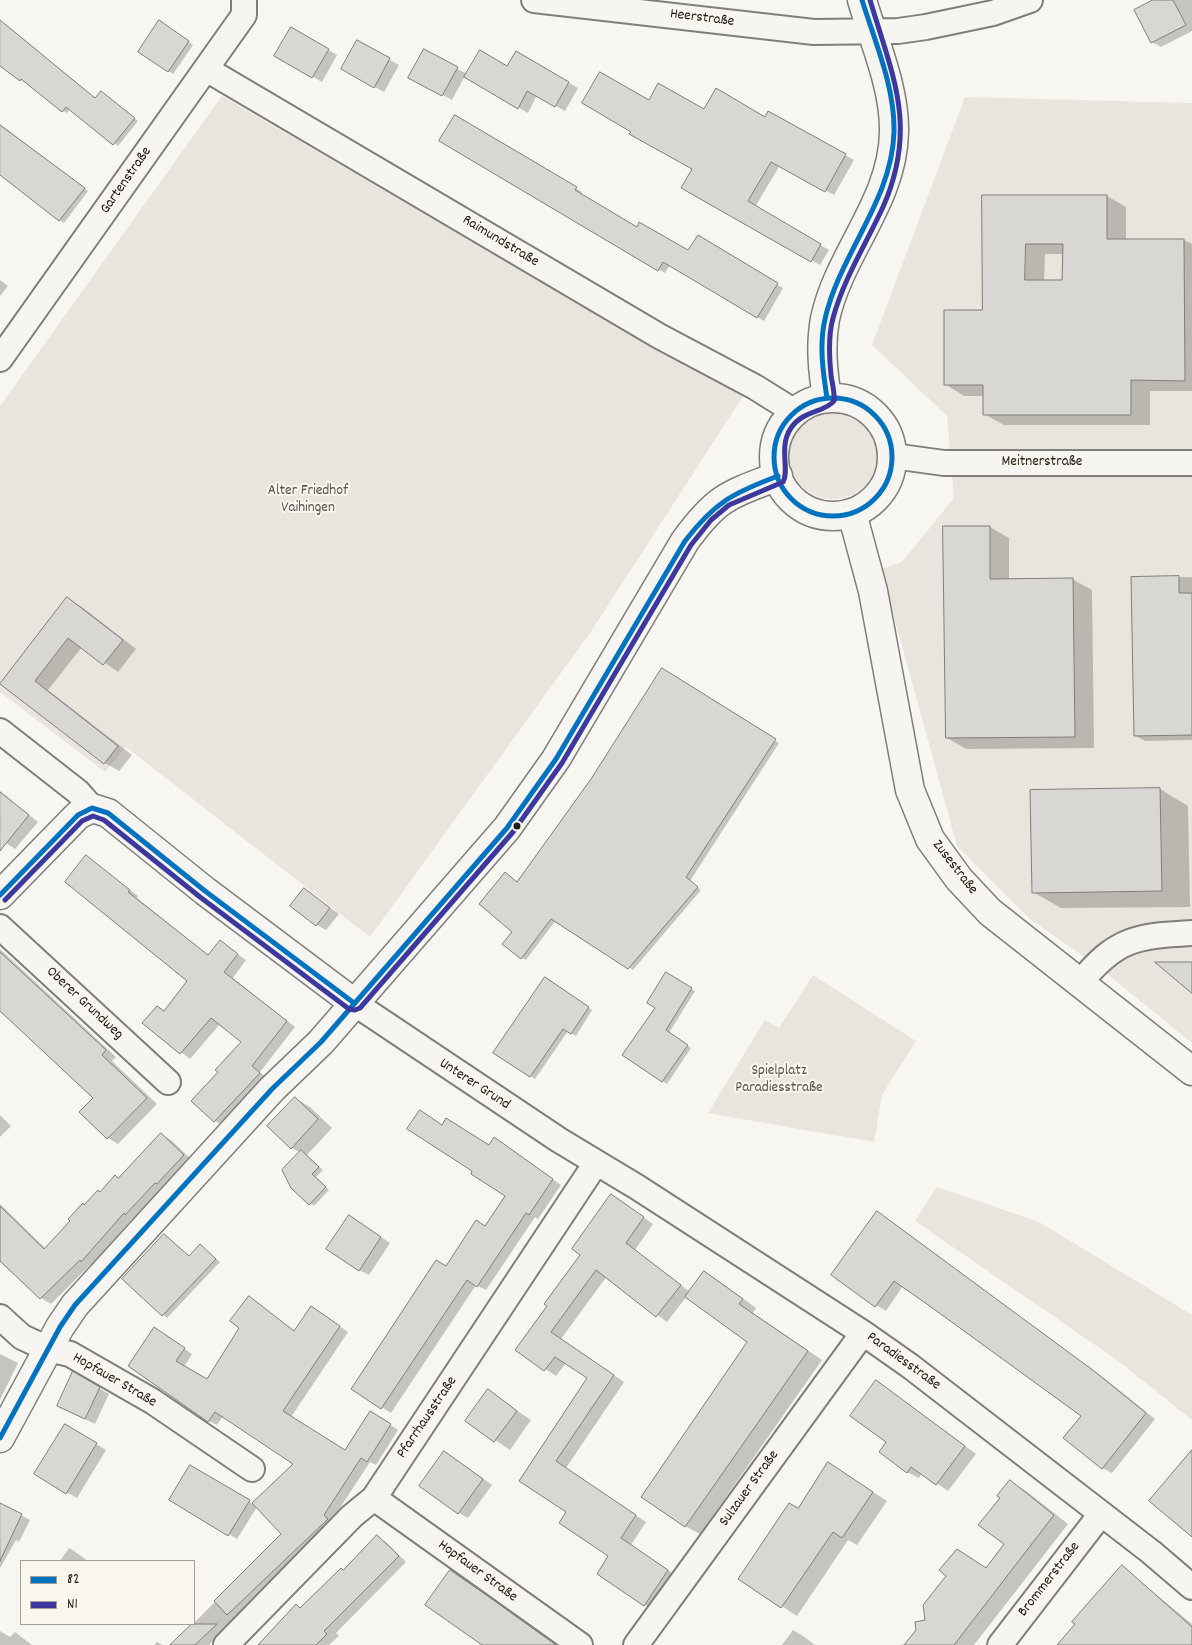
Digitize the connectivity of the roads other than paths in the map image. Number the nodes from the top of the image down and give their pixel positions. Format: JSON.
{"nodes":[{"id":1,"x":244,"y":0,"type":"edge"},
{"id":2,"x":534,"y":0,"type":"edge"},
{"id":3,"x":862,"y":0,"type":"edge"},
{"id":4,"x":1030,"y":0,"type":"edge"},
{"id":5,"x":870,"y":30,"type":"junction"},
{"id":6,"x":206,"y":69,"type":"junction"},
{"id":7,"x":0,"y":359,"type":"edge"},
{"id":8,"x":827,"y":398,"type":"junction"},
{"id":9,"x":795,"y":412,"type":"junction"},
{"id":10,"x":893,"y":456,"type":"junction"},
{"id":11,"x":1192,"y":463,"type":"edge"},
{"id":12,"x":778,"y":476,"type":"junction"},
{"id":13,"x":852,"y":513,"type":"junction"},
{"id":14,"x":0,"y":731,"type":"edge"},
{"id":15,"x":92,"y":808,"type":"junction"},
{"id":16,"x":0,"y":895,"type":"edge"},
{"id":17,"x":0,"y":927,"type":"edge"},
{"id":18,"x":1192,"y":933,"type":"edge"},
{"id":19,"x":1080,"y":983,"type":"junction"},
{"id":20,"x":354,"y":1003,"type":"junction"},
{"id":21,"x":1192,"y":1071,"type":"edge"},
{"id":22,"x":168,"y":1082,"type":"dead end"},
{"id":23,"x":596,"y":1164,"type":"junction"},
{"id":24,"x":0,"y":1317,"type":"edge"},
{"id":25,"x":863,"y":1333,"type":"junction"},
{"id":26,"x":48,"y":1349,"type":"junction"},
{"id":27,"x":0,"y":1438,"type":"edge"},
{"id":28,"x":252,"y":1469,"type":"dead end"},
{"id":29,"x":374,"y":1498,"type":"junction"},
{"id":30,"x":1101,"y":1514,"type":"junction"},
{"id":31,"x":1192,"y":1587,"type":"edge"},
{"id":32,"x":226,"y":1645,"type":"edge"},
{"id":33,"x":580,"y":1645,"type":"edge"},
{"id":34,"x":636,"y":1645,"type":"edge"},
{"id":35,"x":1000,"y":1645,"type":"edge"}],
"edges":[{"from":1,"to":6,"type":"street","name":"Gartenstraße"},
{"from":2,"to":5,"type":"street","name":"Heerstraße"},
{"from":3,"to":5,"type":"street"},
{"from":4,"to":5,"type":"street","name":"Heerstraße"},
{"from":5,"to":8,"type":"street"},
{"from":6,"to":7,"type":"street","name":"Gartenstraße"},
{"from":6,"to":9,"type":"street","name":"Raimundstraße"},
{"from":8,"to":9,"type":"street"},
{"from":8,"to":10,"type":"street"},
{"from":9,"to":12,"type":"street"},
{"from":10,"to":11,"type":"street","name":"Meitnerstraße"},
{"from":10,"to":13,"type":"street"},
{"from":12,"to":13,"type":"street"},
{"from":12,"to":20,"type":"street"},
{"from":13,"to":19,"type":"street","name":"Zusestraße"},
{"from":14,"to":15,"type":"street"},
{"from":15,"to":16,"type":"street"},
{"from":15,"to":20,"type":"street"},
{"from":17,"to":22,"type":"street","name":"Oberer Grundweg"},
{"from":18,"to":19,"type":"street"},
{"from":19,"to":21,"type":"street","name":"Zusestraße"},
{"from":20,"to":23,"type":"street","name":"Unterer Grund"},
{"from":20,"to":26,"type":"street"},
{"from":23,"to":25,"type":"street","name":"Paradiesstraße"},
{"from":23,"to":29,"type":"street","name":"Pfarrhausstraße"},
{"from":24,"to":26,"type":"street","name":"Hopfauer Straße"},
{"from":25,"to":30,"type":"street","name":"Paradiesstraße"},
{"from":25,"to":34,"type":"street","name":"Sulzauer Straße"},
{"from":26,"to":27,"type":"street"},
{"from":26,"to":28,"type":"street","name":"Hopfauer Straße"},
{"from":29,"to":32,"type":"street","name":"Pfarrhausstraße"},
{"from":29,"to":33,"type":"street","name":"Hopfauer Straße"},
{"from":30,"to":31,"type":"street","name":"Paradiesstraße"},
{"from":30,"to":35,"type":"street","name":"Brommerstraße"}]}
